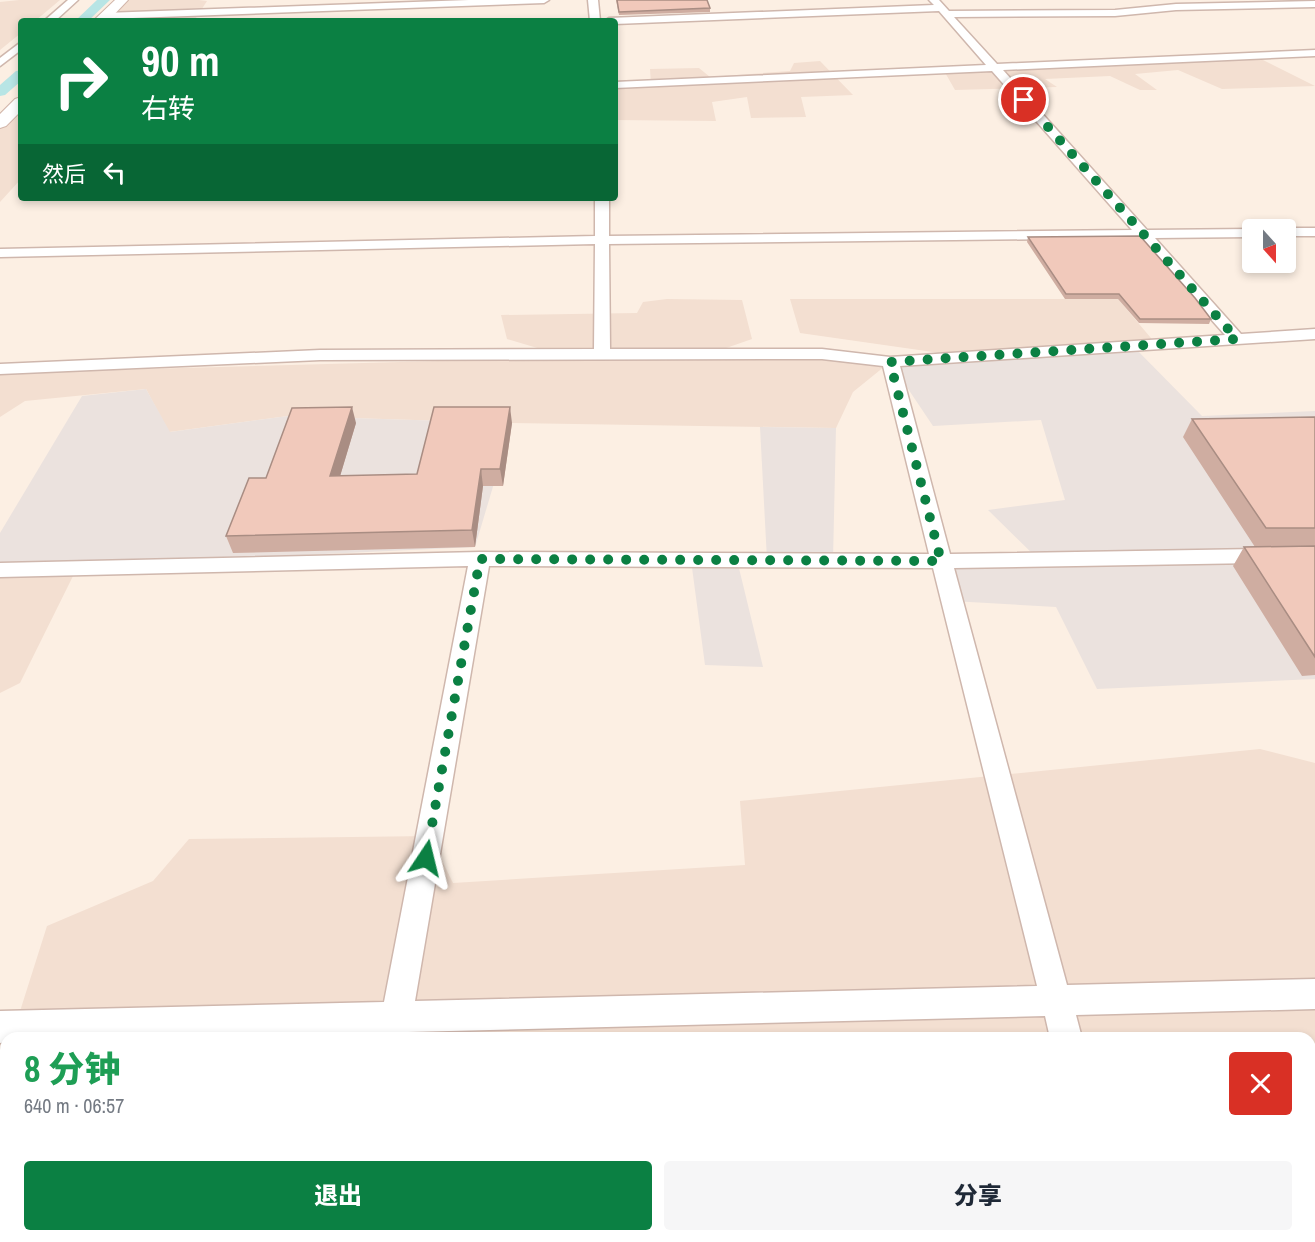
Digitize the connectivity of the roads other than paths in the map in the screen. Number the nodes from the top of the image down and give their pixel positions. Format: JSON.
{"nodes":[{"id":1,"x":73,"y":0,"type":"edge"},
{"id":2,"x":122,"y":0,"type":"edge"},
{"id":3,"x":544,"y":0,"type":"edge"},
{"id":4,"x":593,"y":0,"type":"edge"},
{"id":5,"x":1315,"y":4,"type":"edge"},
{"id":6,"x":941,"y":8,"type":"edge"},
{"id":7,"x":52,"y":18,"type":"edge"},
{"id":8,"x":103,"y":18,"type":"edge"},
{"id":9,"x":125,"y":18,"type":"edge"},
{"id":10,"x":595,"y":18,"type":"edge"},
{"id":11,"x":618,"y":21,"type":"edge"},
{"id":12,"x":18,"y":48,"type":"edge"},
{"id":13,"x":1315,"y":53,"type":"edge"},
{"id":14,"x":0,"y":63,"type":"edge"},
{"id":15,"x":994,"y":67,"type":"junction"},
{"id":16,"x":618,"y":86,"type":"edge"},
{"id":17,"x":602,"y":201,"type":"edge"},
{"id":18,"x":1296,"y":232,"type":"edge"},
{"id":19,"x":1315,"y":232,"type":"edge"},
{"id":20,"x":1242,"y":233,"type":"edge"},
{"id":21,"x":1143,"y":234,"type":"junction"},
{"id":22,"x":602,"y":240,"type":"junction"},
{"id":23,"x":0,"y":253,"type":"edge"},
{"id":24,"x":1315,"y":333,"type":"edge"},
{"id":25,"x":1237,"y":339,"type":"junction"},
{"id":26,"x":602,"y":354,"type":"junction"},
{"id":27,"x":890,"y":362,"type":"junction"},
{"id":28,"x":0,"y":369,"type":"edge"},
{"id":29,"x":1315,"y":555,"type":"edge"},
{"id":30,"x":480,"y":559,"type":"junction"},
{"id":31,"x":941,"y":561,"type":"junction"},
{"id":32,"x":0,"y":570,"type":"edge"},
{"id":33,"x":1315,"y":994,"type":"edge"},
{"id":34,"x":1054,"y":1000,"type":"junction"},
{"id":35,"x":0,"y":1028,"type":"edge"},
{"id":36,"x":394,"y":1028,"type":"edge"},
{"id":37,"x":1064,"y":1032,"type":"edge"}],
"edges":[{"from":1,"to":7,"type":"street"},
{"from":2,"to":8,"type":"street"},
{"from":3,"to":9,"type":"street"},
{"from":4,"to":10,"type":"street"},
{"from":5,"to":6,"type":"street"},
{"from":6,"to":11,"type":"street"},
{"from":6,"to":15,"type":"street"},
{"from":12,"to":14,"type":"street"},
{"from":13,"to":15,"type":"street"},
{"from":15,"to":16,"type":"street"},
{"from":15,"to":21,"type":"street"},
{"from":17,"to":22,"type":"street"},
{"from":18,"to":19,"type":"street"},
{"from":20,"to":21,"type":"street"},
{"from":21,"to":22,"type":"street"},
{"from":21,"to":25,"type":"street"},
{"from":22,"to":23,"type":"street"},
{"from":22,"to":26,"type":"street"},
{"from":24,"to":25,"type":"street"},
{"from":25,"to":27,"type":"street"},
{"from":26,"to":27,"type":"street"},
{"from":26,"to":28,"type":"street"},
{"from":27,"to":31,"type":"street"},
{"from":29,"to":31,"type":"street"},
{"from":30,"to":31,"type":"street"},
{"from":30,"to":32,"type":"street"},
{"from":30,"to":36,"type":"street"},
{"from":31,"to":34,"type":"street"},
{"from":33,"to":34,"type":"street"},
{"from":34,"to":36,"type":"street"},
{"from":34,"to":37,"type":"street"},
{"from":35,"to":36,"type":"street"}]}
